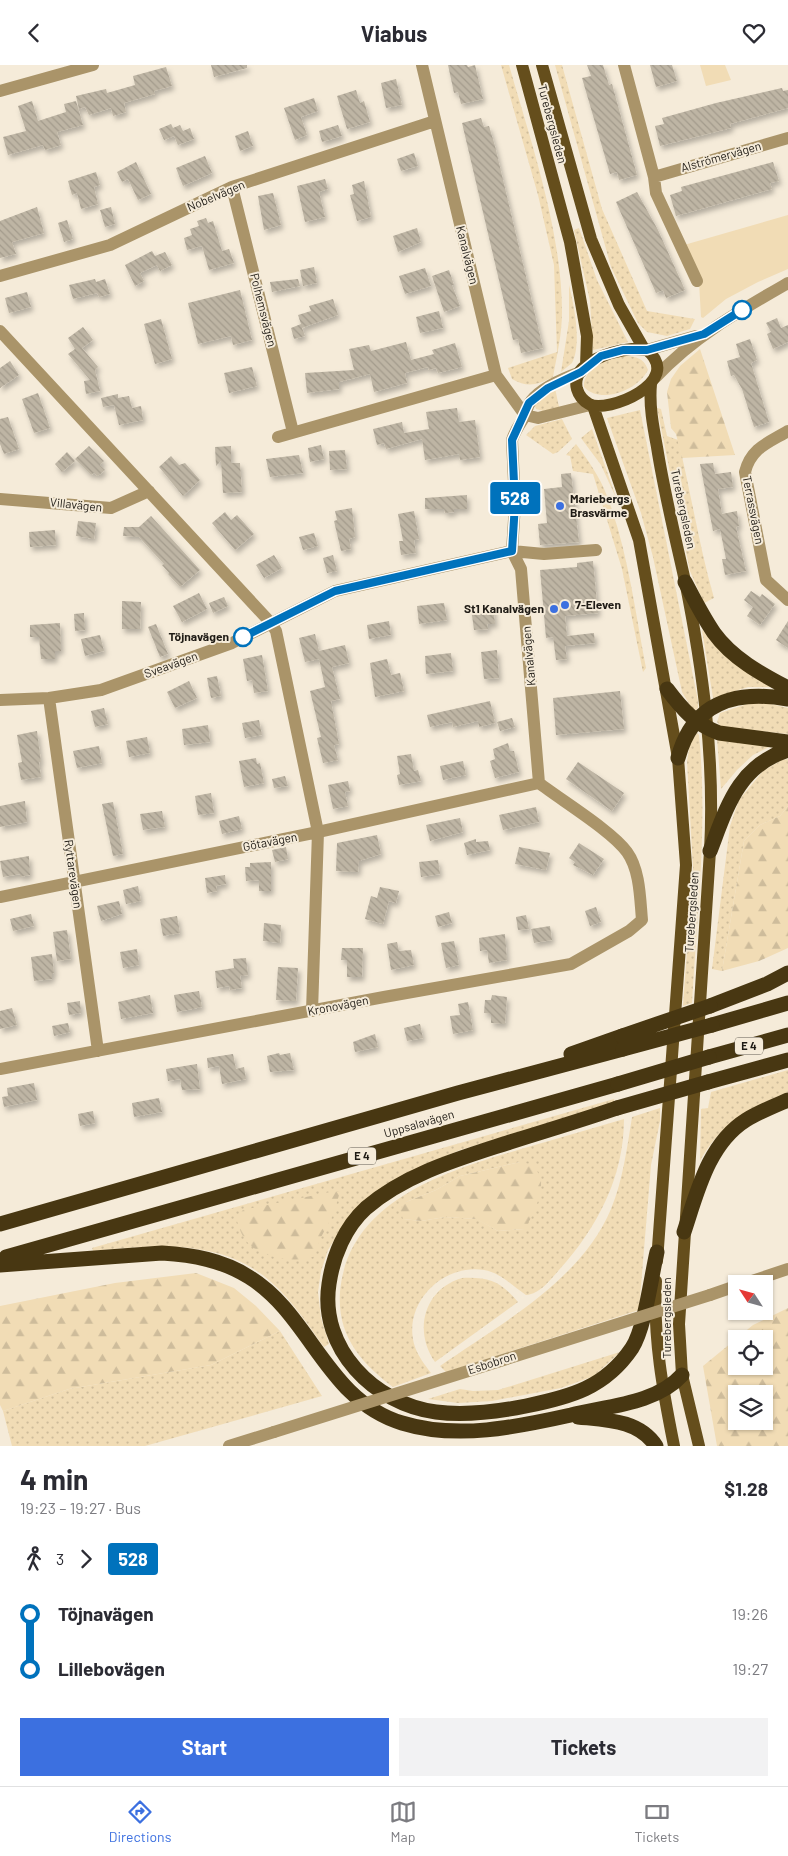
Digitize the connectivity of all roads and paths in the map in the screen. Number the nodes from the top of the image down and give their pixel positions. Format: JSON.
{"nodes":[{"id":1,"x":92,"y":65,"type":"edge"},
{"id":2,"x":422,"y":65,"type":"edge"},
{"id":3,"x":522,"y":65,"type":"edge"},
{"id":4,"x":542,"y":65,"type":"edge"},
{"id":5,"x":624,"y":65,"type":"edge"},
{"id":6,"x":0,"y":91,"type":"edge"},
{"id":7,"x":435,"y":121,"type":"junction"},
{"id":8,"x":788,"y":138,"type":"edge"},
{"id":9,"x":654,"y":177,"type":"junction"},
{"id":10,"x":232,"y":187,"type":"junction"},
{"id":11,"x":0,"y":276,"type":"edge"},
{"id":12,"x":697,"y":281,"type":"dead end"},
{"id":13,"x":788,"y":283,"type":"edge"},
{"id":14,"x":0,"y":331,"type":"edge"},
{"id":15,"x":704,"y":334,"type":"junction"},
{"id":16,"x":646,"y":350,"type":"junction"},
{"id":17,"x":584,"y":369,"type":"junction"},
{"id":18,"x":496,"y":375,"type":"junction"},
{"id":19,"x":654,"y":380,"type":"junction"},
{"id":20,"x":592,"y":406,"type":"junction"},
{"id":21,"x":525,"y":415,"type":"junction"},
{"id":22,"x":788,"y":431,"type":"edge"},
{"id":23,"x":293,"y":432,"type":"junction"},
{"id":24,"x":278,"y":437,"type":"dead end"},
{"id":25,"x":149,"y":491,"type":"junction"},
{"id":26,"x":0,"y":499,"type":"edge"},
{"id":27,"x":596,"y":550,"type":"dead end"},
{"id":28,"x":512,"y":551,"type":"junction"},
{"id":29,"x":685,"y":582,"type":"junction"},
{"id":30,"x":788,"y":600,"type":"edge"},
{"id":31,"x":270,"y":622,"type":"junction"},
{"id":32,"x":788,"y":688,"type":"edge"},
{"id":33,"x":667,"y":689,"type":"junction"},
{"id":34,"x":49,"y":698,"type":"junction"},
{"id":35,"x":788,"y":699,"type":"edge"},
{"id":36,"x":0,"y":700,"type":"edge"},
{"id":37,"x":707,"y":710,"type":"junction"},
{"id":38,"x":702,"y":725,"type":"junction"},
{"id":39,"x":788,"y":742,"type":"edge"},
{"id":40,"x":788,"y":750,"type":"edge"},
{"id":41,"x":678,"y":758,"type":"junction"},
{"id":42,"x":539,"y":783,"type":"junction"},
{"id":43,"x":318,"y":832,"type":"junction"},
{"id":44,"x":710,"y":851,"type":"junction"},
{"id":45,"x":74,"y":881,"type":"junction"},
{"id":46,"x":0,"y":897,"type":"edge"},
{"id":47,"x":788,"y":973,"type":"edge"},
{"id":48,"x":788,"y":1003,"type":"edge"},
{"id":49,"x":312,"y":1011,"type":"junction"},
{"id":50,"x":788,"y":1035,"type":"edge"},
{"id":51,"x":623,"y":1043,"type":"junction"},
{"id":52,"x":98,"y":1051,"type":"junction"},
{"id":53,"x":788,"y":1060,"type":"edge"},
{"id":54,"x":0,"y":1069,"type":"edge"},
{"id":55,"x":788,"y":1100,"type":"edge"},
{"id":56,"x":0,"y":1224,"type":"edge"},
{"id":57,"x":684,"y":1232,"type":"junction"},
{"id":58,"x":657,"y":1252,"type":"junction"},
{"id":59,"x":0,"y":1259,"type":"edge"},
{"id":60,"x":0,"y":1265,"type":"edge"},
{"id":61,"x":788,"y":1269,"type":"edge"},
{"id":62,"x":770,"y":1275,"type":"edge"},
{"id":63,"x":728,"y":1289,"type":"edge"},
{"id":64,"x":682,"y":1375,"type":"junction"},
{"id":65,"x":663,"y":1392,"type":"junction"},
{"id":66,"x":564,"y":1416,"type":"junction"},
{"id":67,"x":229,"y":1446,"type":"edge"},
{"id":68,"x":656,"y":1446,"type":"edge"},
{"id":69,"x":674,"y":1446,"type":"edge"},
{"id":70,"x":699,"y":1446,"type":"edge"}],
"edges":[{"from":1,"to":6,"type":"street"},
{"from":2,"to":7,"type":"street","name":"Kanalvägen"},
{"from":3,"to":17,"type":"main road","name":"Turebergsleden"},
{"from":4,"to":16,"type":"main road","name":"Turebergsleden"},
{"from":5,"to":9,"type":"street"},
{"from":7,"to":10,"type":"street","name":"Nobelvägen"},
{"from":7,"to":18,"type":"street","name":"Kanalvägen"},
{"from":8,"to":9,"type":"street","name":"Alströmervägen"},
{"from":9,"to":12,"type":"street"},
{"from":10,"to":11,"type":"street","name":"Nobelvägen"},
{"from":10,"to":23,"type":"street","name":"Polhemsvägen"},
{"from":13,"to":15,"type":"street"},
{"from":14,"to":25,"type":"street"},
{"from":15,"to":16,"type":"street"},
{"from":15,"to":19,"type":"street"},
{"from":16,"to":17,"type":"main road"},
{"from":16,"to":19,"type":"main road","name":"Turebergsleden"},
{"from":17,"to":20,"type":"main road","name":"Turebergsleden"},
{"from":17,"to":21,"type":"street"},
{"from":18,"to":21,"type":"street","name":"Kanalvägen"},
{"from":18,"to":23,"type":"street"},
{"from":19,"to":20,"type":"main road"},
{"from":19,"to":29,"type":"main road","name":"Turebergsleden"},
{"from":20,"to":21,"type":"street"},
{"from":20,"to":33,"type":"main road","name":"Turebergsleden"},
{"from":21,"to":28,"type":"street","name":"Kanalvägen"},
{"from":22,"to":30,"type":"street","name":"Terrassvägen"},
{"from":23,"to":24,"type":"street"},
{"from":25,"to":26,"type":"street","name":"Villavägen"},
{"from":25,"to":31,"type":"street"},
{"from":27,"to":28,"type":"street","name":"Sveavägen"},
{"from":28,"to":31,"type":"street","name":"Sveavägen"},
{"from":28,"to":42,"type":"street","name":"Kanalvägen"},
{"from":29,"to":32,"type":"highway"},
{"from":29,"to":37,"type":"main road","name":"Turebergsleden"},
{"from":31,"to":34,"type":"street","name":"Sveavägen"},
{"from":31,"to":43,"type":"street"},
{"from":33,"to":38,"type":"highway"},
{"from":33,"to":41,"type":"main road","name":"Turebergsleden"},
{"from":34,"to":36,"type":"street","name":"Sveavägen"},
{"from":34,"to":45,"type":"street","name":"Ryttarevägen"},
{"from":35,"to":37,"type":"highway"},
{"from":37,"to":38,"type":"highway"},
{"from":38,"to":39,"type":"highway"},
{"from":38,"to":41,"type":"highway"},
{"from":38,"to":44,"type":"main road","name":"Turebergsleden"},
{"from":40,"to":44,"type":"highway"},
{"from":41,"to":58,"type":"main road","name":"Turebergsleden"},
{"from":42,"to":43,"type":"street","name":"Götavägen"},
{"from":42,"to":49,"type":"street","name":"Kronovägen"},
{"from":43,"to":45,"type":"street","name":"Götavägen"},
{"from":43,"to":49,"type":"street"},
{"from":44,"to":57,"type":"main road","name":"Turebergsleden"},
{"from":45,"to":46,"type":"street","name":"Götavägen"},
{"from":45,"to":52,"type":"street","name":"Ryttarevägen"},
{"from":47,"to":51,"type":"highway","bridge":true},
{"from":48,"to":51,"type":"highway","name":"Uppsalavägen","bridge":true},
{"from":49,"to":52,"type":"street","name":"Kronovägen"},
{"from":50,"to":59,"type":"highway","name":"Uppsalavägen","number":"E 4","bridge":true},
{"from":51,"to":56,"type":"highway","name":"Uppsalavägen"},
{"from":52,"to":54,"type":"street","name":"Kronovägen"},
{"from":53,"to":58,"type":"highway","bridge":true},
{"from":55,"to":57,"type":"highway"},
{"from":57,"to":64,"type":"main road","name":"Turebergsleden"},
{"from":58,"to":65,"type":"main road","name":"Turebergsleden"},
{"from":60,"to":66,"type":"highway"},
{"from":61,"to":62,"type":"street"},
{"from":63,"to":67,"type":"street","name":"Esbobron","bridge":true},
{"from":64,"to":65,"type":"highway"},
{"from":64,"to":70,"type":"main road","name":"Turebergsleden"},
{"from":65,"to":66,"type":"highway"},
{"from":65,"to":69,"type":"main road","name":"Turebergsleden"},
{"from":66,"to":68,"type":"highway"}]}
